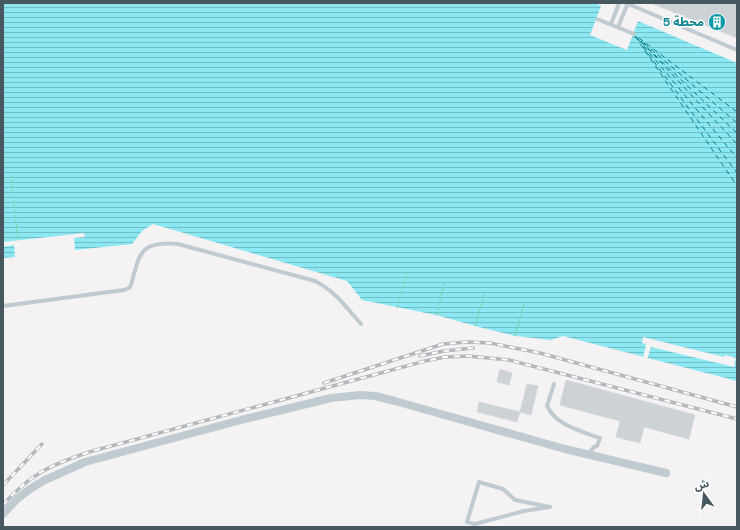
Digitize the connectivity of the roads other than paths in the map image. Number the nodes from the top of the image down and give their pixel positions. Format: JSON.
{"nodes":[{"id":1,"x":619,"y":3,"type":"edge"},
{"id":2,"x":627,"y":3,"type":"edge"},
{"id":3,"x":597,"y":19,"type":"dead end"},
{"id":4,"x":611,"y":24,"type":"junction"},
{"id":5,"x":618,"y":27,"type":"junction"},
{"id":6,"x":634,"y":34,"type":"dead end"},
{"id":7,"x":737,"y":50,"type":"edge"},
{"id":8,"x":3,"y":306,"type":"edge"},
{"id":9,"x":361,"y":324,"type":"dead end"},
{"id":10,"x":554,"y":384,"type":"dead end"},
{"id":11,"x":588,"y":454,"type":"junction"},
{"id":12,"x":666,"y":473,"type":"dead end"},
{"id":13,"x":550,"y":507,"type":"joint"},
{"id":14,"x":3,"y":514,"type":"edge"}],
"edges":[{"from":1,"to":4,"type":"lane"},
{"from":2,"to":5,"type":"lane"},
{"from":2,"to":7,"type":"lane"},
{"from":3,"to":4,"type":"lane"},
{"from":4,"to":5,"type":"lane"},
{"from":5,"to":6,"type":"lane"},
{"from":8,"to":9,"type":"lane"},
{"from":10,"to":11,"type":"lane"},
{"from":11,"to":12,"type":"street"},
{"from":11,"to":14,"type":"street"},
{"from":13,"to":13,"type":"lane"}]}
